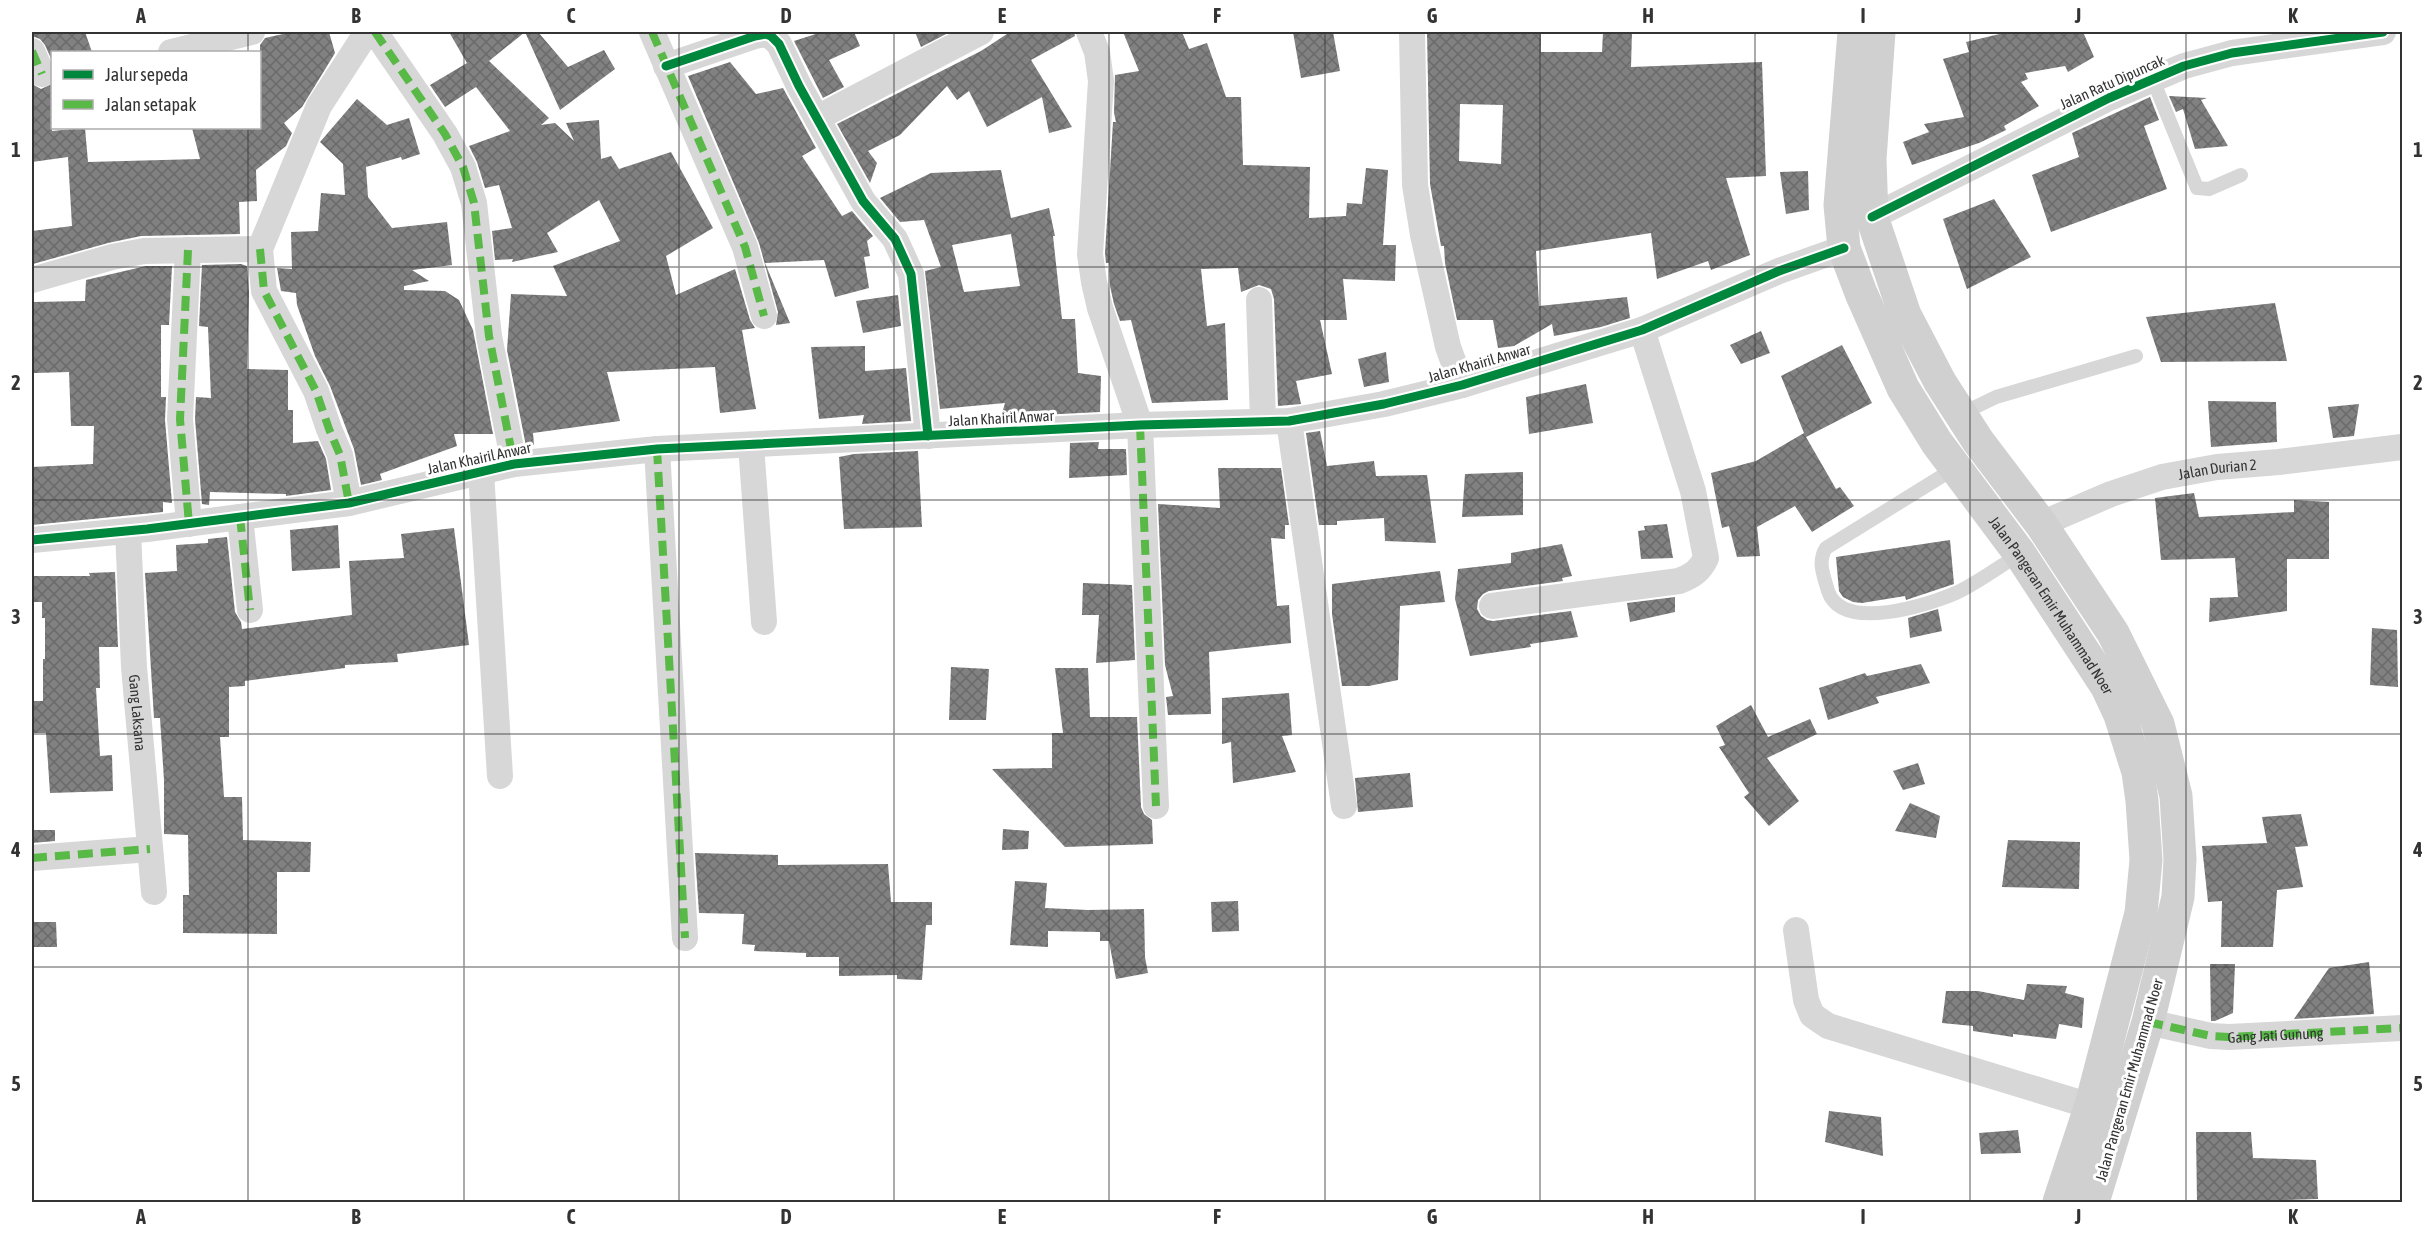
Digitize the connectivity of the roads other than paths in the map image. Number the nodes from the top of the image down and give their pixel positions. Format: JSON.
{"nodes":[{"id":1,"x":252,"y":32,"type":"edge"},
{"id":2,"x":367,"y":32,"type":"edge"},
{"id":3,"x":375,"y":32,"type":"edge"},
{"id":4,"x":652,"y":32,"type":"edge"},
{"id":5,"x":981,"y":32,"type":"edge"},
{"id":6,"x":1089,"y":32,"type":"edge"},
{"id":7,"x":1412,"y":32,"type":"edge"},
{"id":8,"x":1854,"y":32,"type":"edge"},
{"id":9,"x":1879,"y":32,"type":"edge"},
{"id":10,"x":2383,"y":32,"type":"edge"},
{"id":11,"x":768,"y":33,"type":"edge"},
{"id":12,"x":32,"y":51,"type":"edge"},
{"id":13,"x":175,"y":51,"type":"edge"},
{"id":14,"x":666,"y":66,"type":"junction"},
{"id":15,"x":42,"y":74,"type":"edge"},
{"id":16,"x":2153,"y":80,"type":"junction"},
{"id":17,"x":1861,"y":96,"type":"junction"},
{"id":18,"x":817,"y":118,"type":"junction"},
{"id":19,"x":2241,"y":176,"type":"dead end"},
{"id":20,"x":1872,"y":217,"type":"junction"},
{"id":21,"x":1845,"y":248,"type":"junction"},
{"id":22,"x":260,"y":249,"type":"junction"},
{"id":23,"x":188,"y":250,"type":"junction"},
{"id":24,"x":32,"y":280,"type":"edge"},
{"id":25,"x":1259,"y":300,"type":"dead end"},
{"id":26,"x":764,"y":316,"type":"dead end"},
{"id":27,"x":1642,"y":330,"type":"junction"},
{"id":28,"x":1921,"y":345,"type":"junction"},
{"id":29,"x":2136,"y":356,"type":"dead end"},
{"id":30,"x":1888,"y":359,"type":"junction"},
{"id":31,"x":1462,"y":385,"type":"junction"},
{"id":32,"x":1961,"y":414,"type":"junction"},
{"id":33,"x":1263,"y":421,"type":"junction"},
{"id":34,"x":1289,"y":421,"type":"junction"},
{"id":35,"x":1140,"y":425,"type":"junction"},
{"id":36,"x":928,"y":436,"type":"junction"},
{"id":37,"x":751,"y":445,"type":"junction"},
{"id":38,"x":2403,"y":447,"type":"edge"},
{"id":39,"x":657,"y":449,"type":"junction"},
{"id":40,"x":514,"y":464,"type":"junction"},
{"id":41,"x":1955,"y":468,"type":"junction"},
{"id":42,"x":481,"y":472,"type":"junction"},
{"id":43,"x":349,"y":503,"type":"junction"},
{"id":44,"x":240,"y":517,"type":"junction"},
{"id":45,"x":189,"y":524,"type":"junction"},
{"id":46,"x":2041,"y":524,"type":"junction"},
{"id":47,"x":128,"y":531,"type":"junction"},
{"id":48,"x":32,"y":540,"type":"edge"},
{"id":49,"x":2020,"y":554,"type":"junction"},
{"id":50,"x":2088,"y":597,"type":"junction"},
{"id":51,"x":1492,"y":606,"type":"dead end"},
{"id":52,"x":250,"y":610,"type":"dead end"},
{"id":53,"x":2061,"y":614,"type":"junction"},
{"id":54,"x":764,"y":622,"type":"dead end"},
{"id":55,"x":500,"y":776,"type":"dead end"},
{"id":56,"x":1156,"y":806,"type":"dead end"},
{"id":57,"x":1344,"y":806,"type":"dead end"},
{"id":58,"x":150,"y":849,"type":"junction"},
{"id":59,"x":32,"y":858,"type":"edge"},
{"id":60,"x":2144,"y":878,"type":"junction"},
{"id":61,"x":2180,"y":879,"type":"junction"},
{"id":62,"x":154,"y":892,"type":"dead end"},
{"id":63,"x":1796,"y":930,"type":"dead end"},
{"id":64,"x":685,"y":938,"type":"dead end"},
{"id":65,"x":2148,"y":1022,"type":"junction"},
{"id":66,"x":2403,"y":1028,"type":"edge"},
{"id":67,"x":2105,"y":1110,"type":"junction"},
{"id":68,"x":2059,"y":1203,"type":"edge"},
{"id":69,"x":2092,"y":1203,"type":"edge"}],
"edges":[{"from":1,"to":13,"type":"street"},
{"from":2,"to":22,"type":"street"},
{"from":3,"to":40,"type":"street"},
{"from":4,"to":14,"type":"street"},
{"from":5,"to":18,"type":"street"},
{"from":6,"to":35,"type":"street"},
{"from":7,"to":31,"type":"street"},
{"from":8,"to":17,"type":"main road","name":"Jalan Pangeran Emir Muhammad Noer"},
{"from":9,"to":17,"type":"main road","name":"Jalan Pangeran Emir Muhammad Noer"},
{"from":10,"to":16,"type":"street","name":"Jalan Ratu Dipuncak"},
{"from":11,"to":14,"type":"street"},
{"from":11,"to":18,"type":"street"},
{"from":12,"to":15,"type":"street"},
{"from":14,"to":26,"type":"street"},
{"from":16,"to":19,"type":"lane"},
{"from":16,"to":20,"type":"street","name":"Jalan Ratu Dipuncak"},
{"from":17,"to":20,"type":"main road","name":"Jalan Pangeran Emir Muhammad Noer"},
{"from":17,"to":21,"type":"main road","name":"Jalan Pangeran Emir Muhammad Noer"},
{"from":18,"to":36,"type":"street"},
{"from":20,"to":28,"type":"main road","name":"Jalan Pangeran Emir Muhammad Noer"},
{"from":21,"to":27,"type":"street","name":"Jalan Khairil Anwar"},
{"from":21,"to":30,"type":"main road","name":"Jalan Pangeran Emir Muhammad Noer"},
{"from":22,"to":23,"type":"street"},
{"from":22,"to":43,"type":"street"},
{"from":23,"to":24,"type":"street"},
{"from":23,"to":45,"type":"street"},
{"from":25,"to":33,"type":"street"},
{"from":27,"to":31,"type":"street","name":"Jalan Khairil Anwar"},
{"from":27,"to":51,"type":"street"},
{"from":28,"to":30,"type":"main road"},
{"from":28,"to":32,"type":"main road","name":"Jalan Pangeran Emir Muhammad Noer"},
{"from":29,"to":32,"type":"lane"},
{"from":30,"to":41,"type":"main road","name":"Jalan Pangeran Emir Muhammad Noer"},
{"from":31,"to":34,"type":"street","name":"Jalan Khairil Anwar"},
{"from":32,"to":46,"type":"main road","name":"Jalan Pangeran Emir Muhammad Noer"},
{"from":33,"to":34,"type":"street","name":"Jalan Khairil Anwar"},
{"from":33,"to":35,"type":"street","name":"Jalan Khairil Anwar"},
{"from":34,"to":57,"type":"street"},
{"from":35,"to":36,"type":"street","name":"Jalan Khairil Anwar"},
{"from":35,"to":56,"type":"street"},
{"from":36,"to":37,"type":"street","name":"Jalan Khairil Anwar"},
{"from":37,"to":39,"type":"street","name":"Jalan Khairil Anwar"},
{"from":37,"to":54,"type":"street"},
{"from":38,"to":46,"type":"street","name":"Jalan Durian 2"},
{"from":39,"to":40,"type":"street","name":"Jalan Khairil Anwar"},
{"from":39,"to":64,"type":"street"},
{"from":40,"to":42,"type":"street","name":"Jalan Khairil Anwar"},
{"from":41,"to":49,"type":"main road","name":"Jalan Pangeran Emir Muhammad Noer"},
{"from":41,"to":49,"type":"lane"},
{"from":42,"to":43,"type":"street","name":"Jalan Khairil Anwar"},
{"from":42,"to":55,"type":"street"},
{"from":43,"to":44,"type":"street","name":"Jalan Khairil Anwar"},
{"from":44,"to":45,"type":"street","name":"Jalan Khairil Anwar"},
{"from":44,"to":52,"type":"street"},
{"from":45,"to":47,"type":"street","name":"Jalan Khairil Anwar"},
{"from":46,"to":50,"type":"main road","name":"Jalan Pangeran Emir Muhammad Noer"},
{"from":47,"to":48,"type":"street","name":"Jalan Khairil Anwar"},
{"from":47,"to":58,"type":"street","name":"Gang Laksana"},
{"from":49,"to":53,"type":"main road","name":"Jalan Pangeran Emir Muhammad Noer"},
{"from":50,"to":53,"type":"main road"},
{"from":50,"to":61,"type":"main road","name":"Jalan Pangeran Emir Muhammad Noer"},
{"from":53,"to":60,"type":"main road","name":"Jalan Pangeran Emir Muhammad Noer"},
{"from":58,"to":59,"type":"street"},
{"from":58,"to":62,"type":"street","name":"Gang Laksana"},
{"from":60,"to":61,"type":"main road"},
{"from":60,"to":67,"type":"main road","name":"Jalan Pangeran Emir Muhammad Noer"},
{"from":61,"to":65,"type":"main road","name":"Jalan Pangeran Emir Muhammad Noer"},
{"from":63,"to":67,"type":"street"},
{"from":65,"to":66,"type":"street","name":"Gang Jati Gunung"},
{"from":65,"to":67,"type":"main road","name":"Jalan Pangeran Emir Muhammad Noer"},
{"from":67,"to":68,"type":"main road","name":"Jalan Pangeran Emir Muhammad Noer"},
{"from":67,"to":69,"type":"main road","name":"Jalan Pangeran Emir Muhammad Noer"}]}
